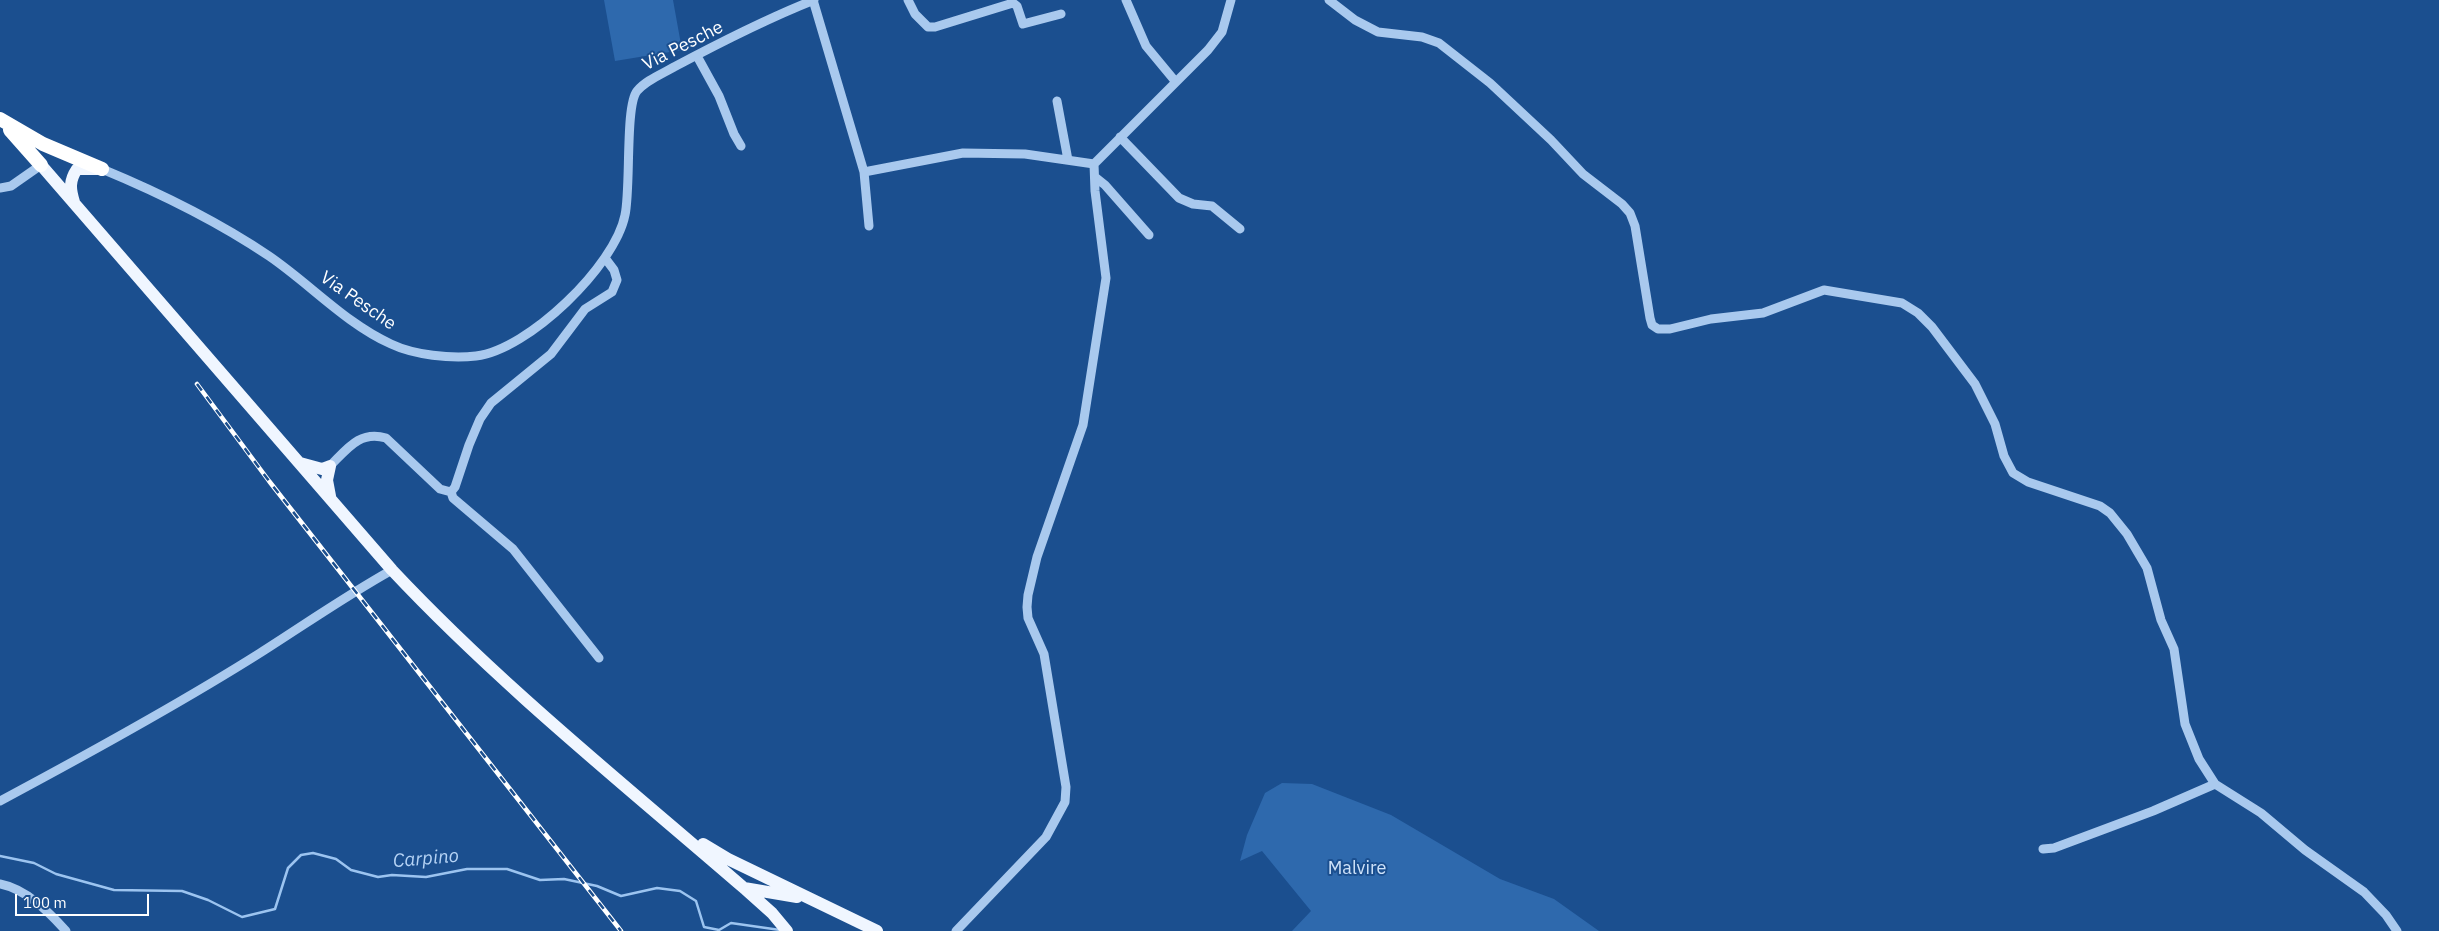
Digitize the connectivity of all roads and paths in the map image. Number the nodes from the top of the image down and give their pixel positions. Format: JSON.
{"nodes":[{"id":1,"x":813,"y":0,"type":"edge"},
{"id":2,"x":908,"y":0,"type":"edge"},
{"id":3,"x":1126,"y":0,"type":"edge"},
{"id":4,"x":1231,"y":0,"type":"edge"},
{"id":5,"x":1329,"y":0,"type":"edge"},
{"id":6,"x":1060,"y":14,"type":"dead end"},
{"id":7,"x":697,"y":56,"type":"junction"},
{"id":8,"x":1175,"y":81,"type":"junction"},
{"id":9,"x":1057,"y":101,"type":"dead end"},
{"id":10,"x":1,"y":119,"type":"edge"},
{"id":11,"x":1120,"y":137,"type":"junction"},
{"id":12,"x":742,"y":146,"type":"dead end"},
{"id":13,"x":1068,"y":160,"type":"junction"},
{"id":14,"x":1094,"y":164,"type":"junction"},
{"id":15,"x":41,"y":165,"type":"junction"},
{"id":16,"x":102,"y":169,"type":"junction"},
{"id":17,"x":864,"y":172,"type":"junction"},
{"id":18,"x":1095,"y":177,"type":"junction"},
{"id":19,"x":0,"y":188,"type":"edge"},
{"id":20,"x":74,"y":204,"type":"junction"},
{"id":21,"x":869,"y":226,"type":"dead end"},
{"id":22,"x":1240,"y":229,"type":"dead end"},
{"id":23,"x":1149,"y":235,"type":"dead end"},
{"id":24,"x":605,"y":258,"type":"junction"},
{"id":25,"x":300,"y":463,"type":"junction"},
{"id":26,"x":330,"y":466,"type":"junction"},
{"id":27,"x":451,"y":492,"type":"junction"},
{"id":28,"x":331,"y":499,"type":"junction"},
{"id":29,"x":392,"y":570,"type":"junction"},
{"id":30,"x":599,"y":658,"type":"dead end"},
{"id":31,"x":2215,"y":784,"type":"junction"},
{"id":32,"x":0,"y":801,"type":"edge"},
{"id":33,"x":663,"y":818,"type":"junction"},
{"id":34,"x":2043,"y":849,"type":"dead end"},
{"id":35,"x":758,"y":872,"type":"junction"},
{"id":36,"x":0,"y":884,"type":"edge"},
{"id":37,"x":744,"y":888,"type":"junction"},
{"id":38,"x":783,"y":893,"type":"junction"},
{"id":39,"x":819,"y":904,"type":"junction"},
{"id":40,"x":772,"y":913,"type":"junction"},
{"id":41,"x":66,"y":931,"type":"edge"},
{"id":42,"x":787,"y":931,"type":"edge"},
{"id":43,"x":877,"y":931,"type":"edge"},
{"id":44,"x":956,"y":931,"type":"edge"},
{"id":45,"x":2397,"y":931,"type":"edge"}],
"edges":[{"from":1,"to":7,"type":"street","name":"Via Pesche"},
{"from":1,"to":17,"type":"street"},
{"from":2,"to":6,"type":"street"},
{"from":3,"to":8,"type":"street"},
{"from":4,"to":8,"type":"street"},
{"from":5,"to":31,"type":"street"},
{"from":7,"to":12,"type":"street"},
{"from":7,"to":24,"type":"street","name":"Via Pesche"},
{"from":8,"to":11,"type":"street"},
{"from":9,"to":13,"type":"street"},
{"from":10,"to":15,"type":"highway"},
{"from":10,"to":16,"type":"highway"},
{"from":11,"to":14,"type":"street"},
{"from":11,"to":22,"type":"street"},
{"from":13,"to":14,"type":"street"},
{"from":13,"to":17,"type":"street"},
{"from":14,"to":18,"type":"street"},
{"from":15,"to":19,"type":"street"},
{"from":15,"to":20,"type":"main road"},
{"from":16,"to":20,"type":"main road"},
{"from":16,"to":24,"type":"street","name":"Via Pesche"},
{"from":17,"to":21,"type":"street"},
{"from":18,"to":23,"type":"street"},
{"from":18,"to":44,"type":"street"},
{"from":20,"to":25,"type":"main road"},
{"from":24,"to":27,"type":"street"},
{"from":25,"to":26,"type":"main road"},
{"from":25,"to":28,"type":"main road"},
{"from":26,"to":27,"type":"street"},
{"from":26,"to":28,"type":"main road"},
{"from":27,"to":30,"type":"street"},
{"from":28,"to":29,"type":"main road"},
{"from":29,"to":32,"type":"street"},
{"from":29,"to":33,"type":"main road"},
{"from":31,"to":34,"type":"street"},
{"from":31,"to":45,"type":"street"},
{"from":33,"to":35,"type":"main road"},
{"from":33,"to":37,"type":"main road"},
{"from":35,"to":37,"type":"main road"},
{"from":35,"to":39,"type":"main road"},
{"from":36,"to":41,"type":"street"},
{"from":37,"to":38,"type":"main road"},
{"from":37,"to":40,"type":"main road"},
{"from":38,"to":39,"type":"main road"},
{"from":38,"to":40,"type":"main road"},
{"from":39,"to":43,"type":"main road"},
{"from":40,"to":42,"type":"main road"}]}
